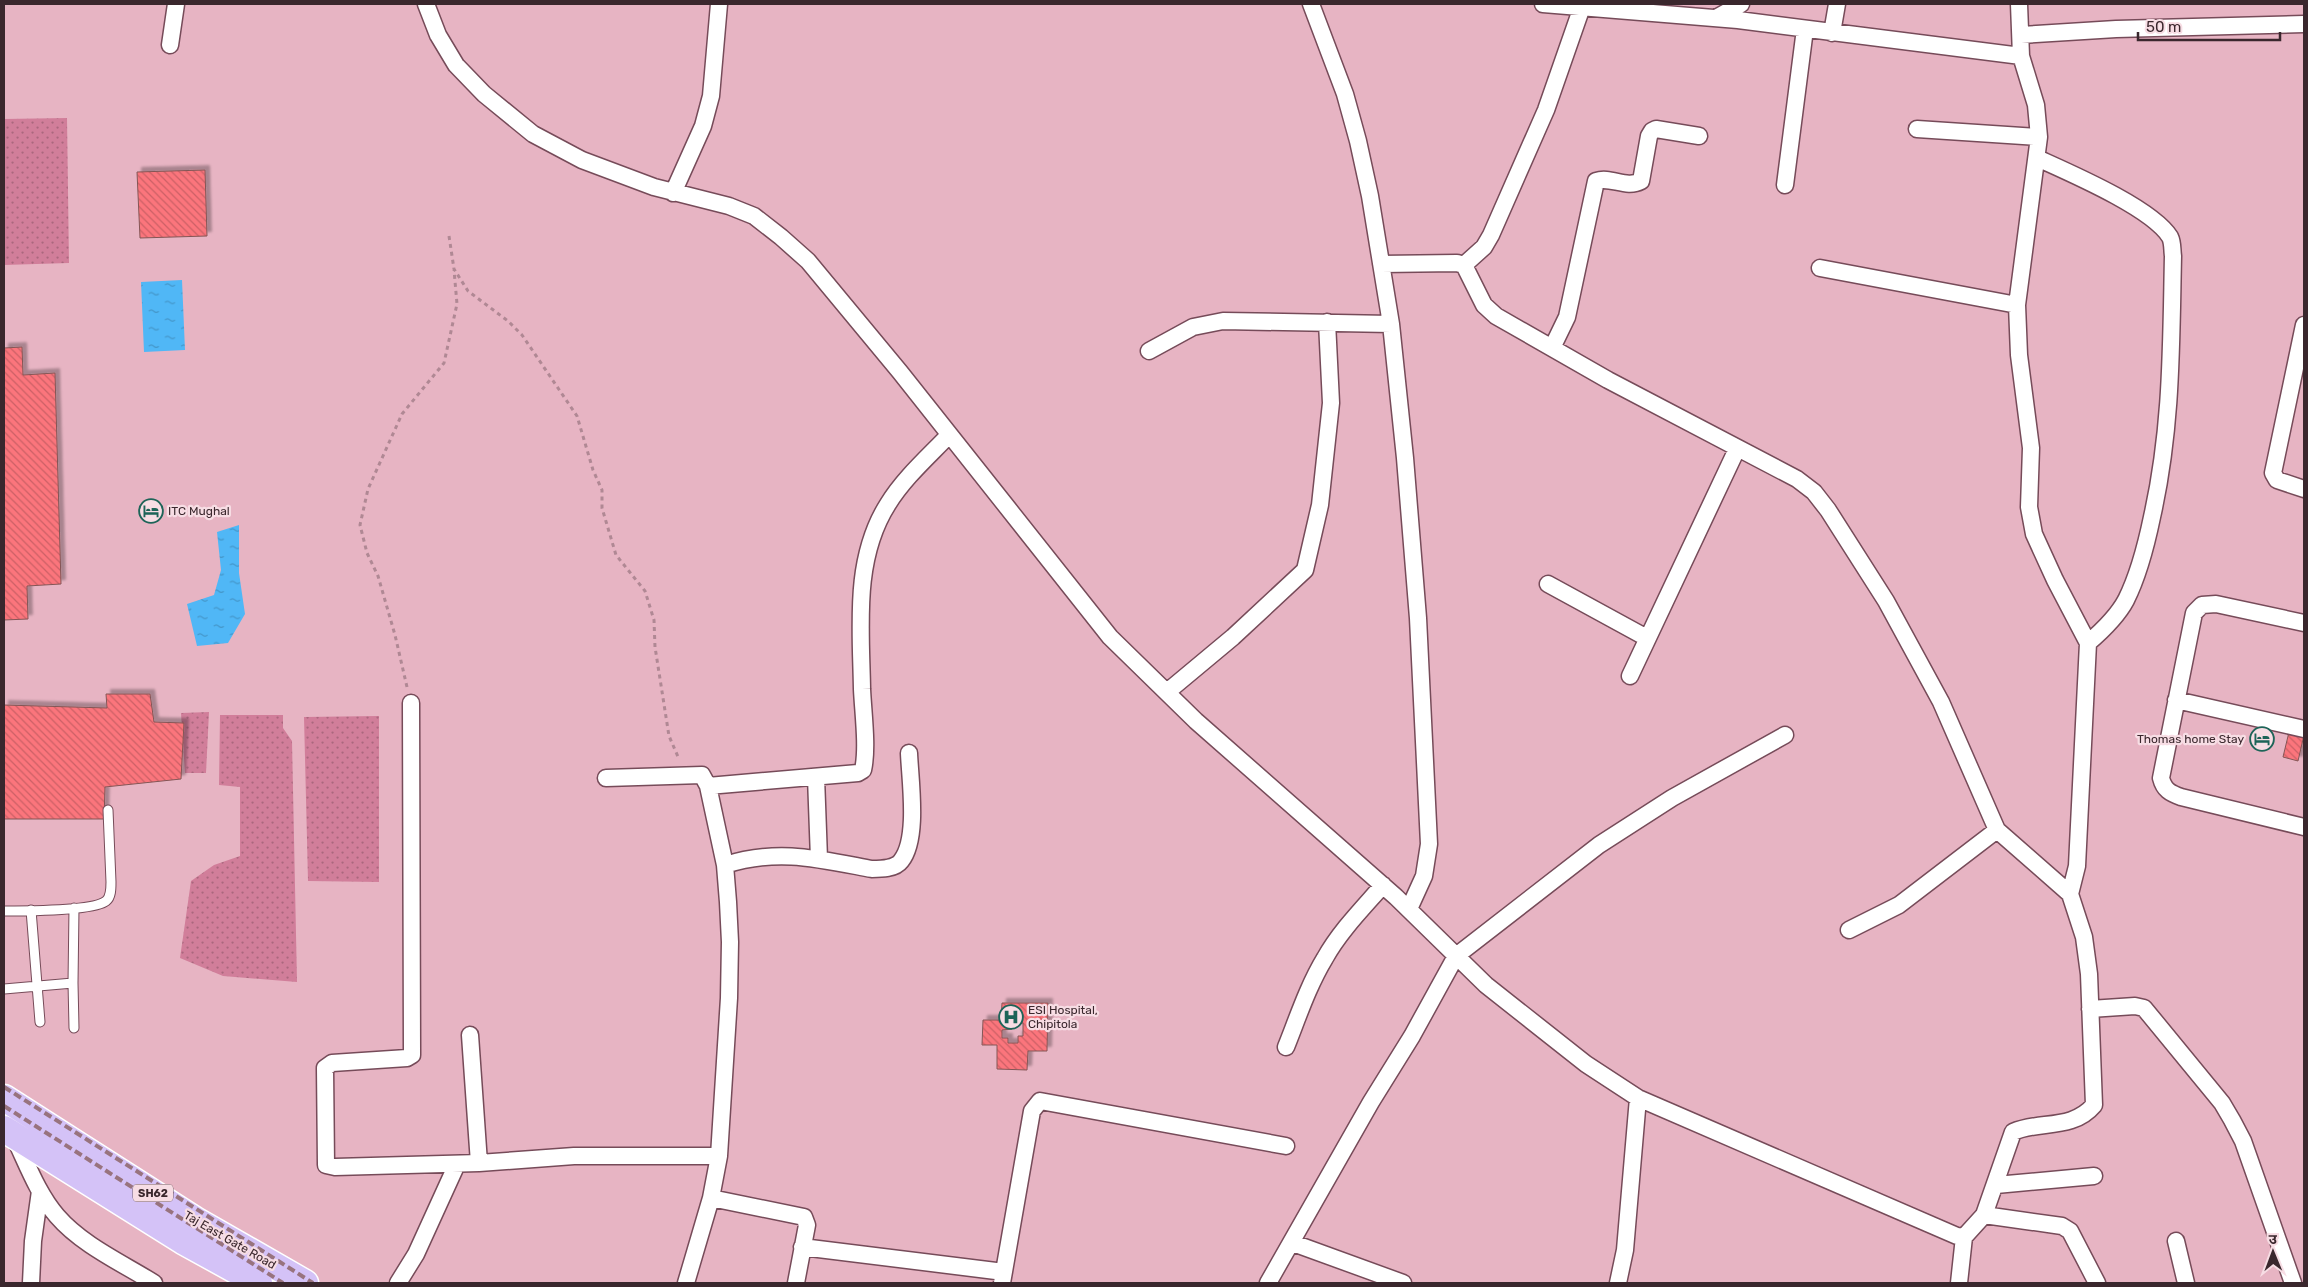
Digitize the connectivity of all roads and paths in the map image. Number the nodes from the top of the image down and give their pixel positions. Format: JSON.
{"nodes":[{"id":1,"x":176,"y":4,"type":"edge"},
{"id":2,"x":426,"y":4,"type":"edge"},
{"id":3,"x":719,"y":4,"type":"edge"},
{"id":4,"x":1311,"y":4,"type":"edge"},
{"id":5,"x":1543,"y":4,"type":"edge"},
{"id":6,"x":1741,"y":4,"type":"edge"},
{"id":7,"x":1837,"y":4,"type":"edge"},
{"id":8,"x":2019,"y":4,"type":"edge"},
{"id":9,"x":1583,"y":5,"type":"edge"},
{"id":10,"x":1716,"y":18,"type":"junction"},
{"id":11,"x":2304,"y":24,"type":"edge"},
{"id":12,"x":1805,"y":29,"type":"junction"},
{"id":13,"x":1832,"y":32,"type":"junction"},
{"id":14,"x":2021,"y":35,"type":"junction"},
{"id":15,"x":170,"y":45,"type":"dead end"},
{"id":16,"x":2021,"y":56,"type":"junction"},
{"id":17,"x":1917,"y":129,"type":"dead end"},
{"id":18,"x":1699,"y":136,"type":"dead end"},
{"id":19,"x":2039,"y":137,"type":"junction"},
{"id":20,"x":2037,"y":158,"type":"junction"},
{"id":21,"x":1785,"y":185,"type":"dead end"},
{"id":22,"x":673,"y":193,"type":"junction"},
{"id":23,"x":450,"y":236,"type":"dead end"},
{"id":24,"x":1381,"y":264,"type":"junction"},
{"id":25,"x":1464,"y":265,"type":"junction"},
{"id":26,"x":1820,"y":268,"type":"dead end"},
{"id":27,"x":454,"y":269,"type":"junction"},
{"id":28,"x":2017,"y":305,"type":"junction"},
{"id":29,"x":1327,"y":322,"type":"junction"},
{"id":30,"x":1391,"y":324,"type":"junction"},
{"id":31,"x":2304,"y":325,"type":"edge"},
{"id":32,"x":1552,"y":348,"type":"junction"},
{"id":33,"x":1148,"y":351,"type":"dead end"},
{"id":34,"x":949,"y":435,"type":"junction"},
{"id":35,"x":1737,"y":449,"type":"junction"},
{"id":36,"x":2304,"y":489,"type":"edge"},
{"id":37,"x":1548,"y":584,"type":"dead end"},
{"id":38,"x":2304,"y":624,"type":"edge"},
{"id":39,"x":1647,"y":638,"type":"junction"},
{"id":40,"x":2088,"y":643,"type":"junction"},
{"id":41,"x":1630,"y":676,"type":"dead end"},
{"id":42,"x":1167,"y":692,"type":"junction"},
{"id":43,"x":2176,"y":700,"type":"junction"},
{"id":44,"x":411,"y":704,"type":"joint"},
{"id":45,"x":2304,"y":729,"type":"edge"},
{"id":46,"x":1785,"y":735,"type":"dead end"},
{"id":47,"x":909,"y":753,"type":"dead end"},
{"id":48,"x":686,"y":774,"type":"junction"},
{"id":49,"x":816,"y":777,"type":"junction"},
{"id":50,"x":606,"y":778,"type":"dead end"},
{"id":51,"x":708,"y":786,"type":"junction"},
{"id":52,"x":108,"y":810,"type":"dead end"},
{"id":53,"x":2304,"y":827,"type":"edge"},
{"id":54,"x":1997,"y":830,"type":"junction"},
{"id":55,"x":819,"y":859,"type":"junction"},
{"id":56,"x":724,"y":865,"type":"junction"},
{"id":57,"x":1383,"y":885,"type":"junction"},
{"id":58,"x":2070,"y":894,"type":"junction"},
{"id":59,"x":74,"y":908,"type":"junction"},
{"id":60,"x":1409,"y":909,"type":"junction"},
{"id":61,"x":31,"y":910,"type":"junction"},
{"id":62,"x":4,"y":911,"type":"edge"},
{"id":63,"x":1849,"y":930,"type":"dead end"},
{"id":64,"x":1456,"y":956,"type":"junction"},
{"id":65,"x":73,"y":983,"type":"junction"},
{"id":66,"x":36,"y":987,"type":"junction"},
{"id":67,"x":4,"y":989,"type":"edge"},
{"id":68,"x":2090,"y":1009,"type":"junction"},
{"id":69,"x":40,"y":1022,"type":"dead end"},
{"id":70,"x":74,"y":1028,"type":"dead end"},
{"id":71,"x":470,"y":1035,"type":"dead end"},
{"id":72,"x":1286,"y":1047,"type":"dead end"},
{"id":73,"x":4,"y":1098,"type":"edge"},
{"id":74,"x":1638,"y":1098,"type":"junction"},
{"id":75,"x":8,"y":1132,"type":"edge"},
{"id":76,"x":1286,"y":1146,"type":"dead end"},
{"id":77,"x":720,"y":1156,"type":"junction"},
{"id":78,"x":480,"y":1163,"type":"junction"},
{"id":79,"x":457,"y":1164,"type":"junction"},
{"id":80,"x":2094,"y":1176,"type":"dead end"},
{"id":81,"x":1996,"y":1185,"type":"junction"},
{"id":82,"x":40,"y":1191,"type":"junction"},
{"id":83,"x":711,"y":1198,"type":"junction"},
{"id":84,"x":1984,"y":1215,"type":"junction"},
{"id":85,"x":1964,"y":1237,"type":"junction"},
{"id":86,"x":2176,"y":1241,"type":"dead end"},
{"id":87,"x":1293,"y":1243,"type":"junction"},
{"id":88,"x":802,"y":1247,"type":"junction"},
{"id":89,"x":1003,"y":1278,"type":"edge"},
{"id":90,"x":31,"y":1283,"type":"edge"},
{"id":91,"x":154,"y":1283,"type":"edge"},
{"id":92,"x":259,"y":1283,"type":"edge"},
{"id":93,"x":305,"y":1283,"type":"edge"},
{"id":94,"x":398,"y":1283,"type":"edge"},
{"id":95,"x":686,"y":1283,"type":"edge"},
{"id":96,"x":796,"y":1283,"type":"edge"},
{"id":97,"x":1268,"y":1283,"type":"edge"},
{"id":98,"x":1403,"y":1283,"type":"edge"},
{"id":99,"x":1618,"y":1283,"type":"edge"},
{"id":100,"x":1959,"y":1283,"type":"edge"},
{"id":101,"x":2097,"y":1283,"type":"edge"},
{"id":102,"x":2186,"y":1283,"type":"edge"},
{"id":103,"x":2293,"y":1283,"type":"edge"}],
"edges":[{"from":1,"to":15,"type":"street"},
{"from":2,"to":22,"type":"street"},
{"from":3,"to":22,"type":"street"},
{"from":4,"to":24,"type":"street"},
{"from":5,"to":9,"type":"street"},
{"from":6,"to":10,"type":"street"},
{"from":7,"to":13,"type":"street"},
{"from":8,"to":14,"type":"street"},
{"from":9,"to":10,"type":"street"},
{"from":9,"to":25,"type":"street"},
{"from":10,"to":12,"type":"street"},
{"from":11,"to":14,"type":"street"},
{"from":12,"to":13,"type":"street"},
{"from":12,"to":21,"type":"street"},
{"from":13,"to":16,"type":"street"},
{"from":14,"to":16,"type":"street"},
{"from":16,"to":19,"type":"street"},
{"from":17,"to":19,"type":"street"},
{"from":18,"to":32,"type":"street"},
{"from":19,"to":20,"type":"street"},
{"from":20,"to":28,"type":"street"},
{"from":20,"to":40,"type":"street"},
{"from":22,"to":34,"type":"street"},
{"from":23,"to":27,"type":"path"},
{"from":24,"to":25,"type":"street"},
{"from":24,"to":30,"type":"street"},
{"from":25,"to":32,"type":"street"},
{"from":26,"to":28,"type":"street"},
{"from":27,"to":44,"type":"path"},
{"from":27,"to":48,"type":"path"},
{"from":28,"to":40,"type":"street"},
{"from":29,"to":30,"type":"street"},
{"from":29,"to":33,"type":"street"},
{"from":29,"to":42,"type":"street"},
{"from":30,"to":60,"type":"street"},
{"from":31,"to":36,"type":"street"},
{"from":32,"to":35,"type":"street"},
{"from":34,"to":42,"type":"street"},
{"from":34,"to":49,"type":"street"},
{"from":35,"to":39,"type":"street"},
{"from":35,"to":54,"type":"street"},
{"from":37,"to":39,"type":"street"},
{"from":38,"to":43,"type":"street"},
{"from":39,"to":41,"type":"street"},
{"from":40,"to":58,"type":"street"},
{"from":42,"to":57,"type":"street"},
{"from":43,"to":45,"type":"street"},
{"from":43,"to":53,"type":"street"},
{"from":44,"to":79,"type":"street"},
{"from":46,"to":64,"type":"street"},
{"from":47,"to":55,"type":"street"},
{"from":48,"to":50,"type":"street"},
{"from":48,"to":51,"type":"street"},
{"from":49,"to":51,"type":"street"},
{"from":49,"to":55,"type":"street"},
{"from":51,"to":56,"type":"street"},
{"from":52,"to":59,"type":"lane"},
{"from":54,"to":58,"type":"street"},
{"from":54,"to":63,"type":"street"},
{"from":55,"to":56,"type":"street"},
{"from":56,"to":77,"type":"street"},
{"from":57,"to":60,"type":"street"},
{"from":57,"to":72,"type":"street"},
{"from":58,"to":68,"type":"street"},
{"from":59,"to":61,"type":"lane"},
{"from":59,"to":65,"type":"lane"},
{"from":60,"to":64,"type":"street"},
{"from":61,"to":62,"type":"lane"},
{"from":61,"to":66,"type":"lane"},
{"from":64,"to":74,"type":"street"},
{"from":64,"to":87,"type":"street"},
{"from":65,"to":66,"type":"lane"},
{"from":65,"to":70,"type":"lane"},
{"from":66,"to":67,"type":"lane"},
{"from":66,"to":69,"type":"lane"},
{"from":68,"to":81,"type":"street"},
{"from":68,"to":103,"type":"street"},
{"from":71,"to":78,"type":"street"},
{"from":73,"to":93,"type":"main road","name":"Taj East Gate Road","number":"SH62"},
{"from":74,"to":85,"type":"street"},
{"from":74,"to":99,"type":"street"},
{"from":75,"to":82,"type":"street"},
{"from":75,"to":92,"type":"main road","number":"SH62"},
{"from":76,"to":89,"type":"street"},
{"from":77,"to":78,"type":"street"},
{"from":77,"to":83,"type":"street"},
{"from":78,"to":79,"type":"street"},
{"from":79,"to":94,"type":"street"},
{"from":80,"to":81,"type":"street"},
{"from":81,"to":84,"type":"street"},
{"from":82,"to":90,"type":"street"},
{"from":82,"to":91,"type":"street"},
{"from":83,"to":88,"type":"street"},
{"from":83,"to":95,"type":"street"},
{"from":84,"to":85,"type":"street"},
{"from":84,"to":101,"type":"street"},
{"from":85,"to":100,"type":"street"},
{"from":86,"to":102,"type":"street"},
{"from":87,"to":97,"type":"street"},
{"from":87,"to":98,"type":"street"},
{"from":88,"to":89,"type":"street"},
{"from":88,"to":96,"type":"street"}]}
